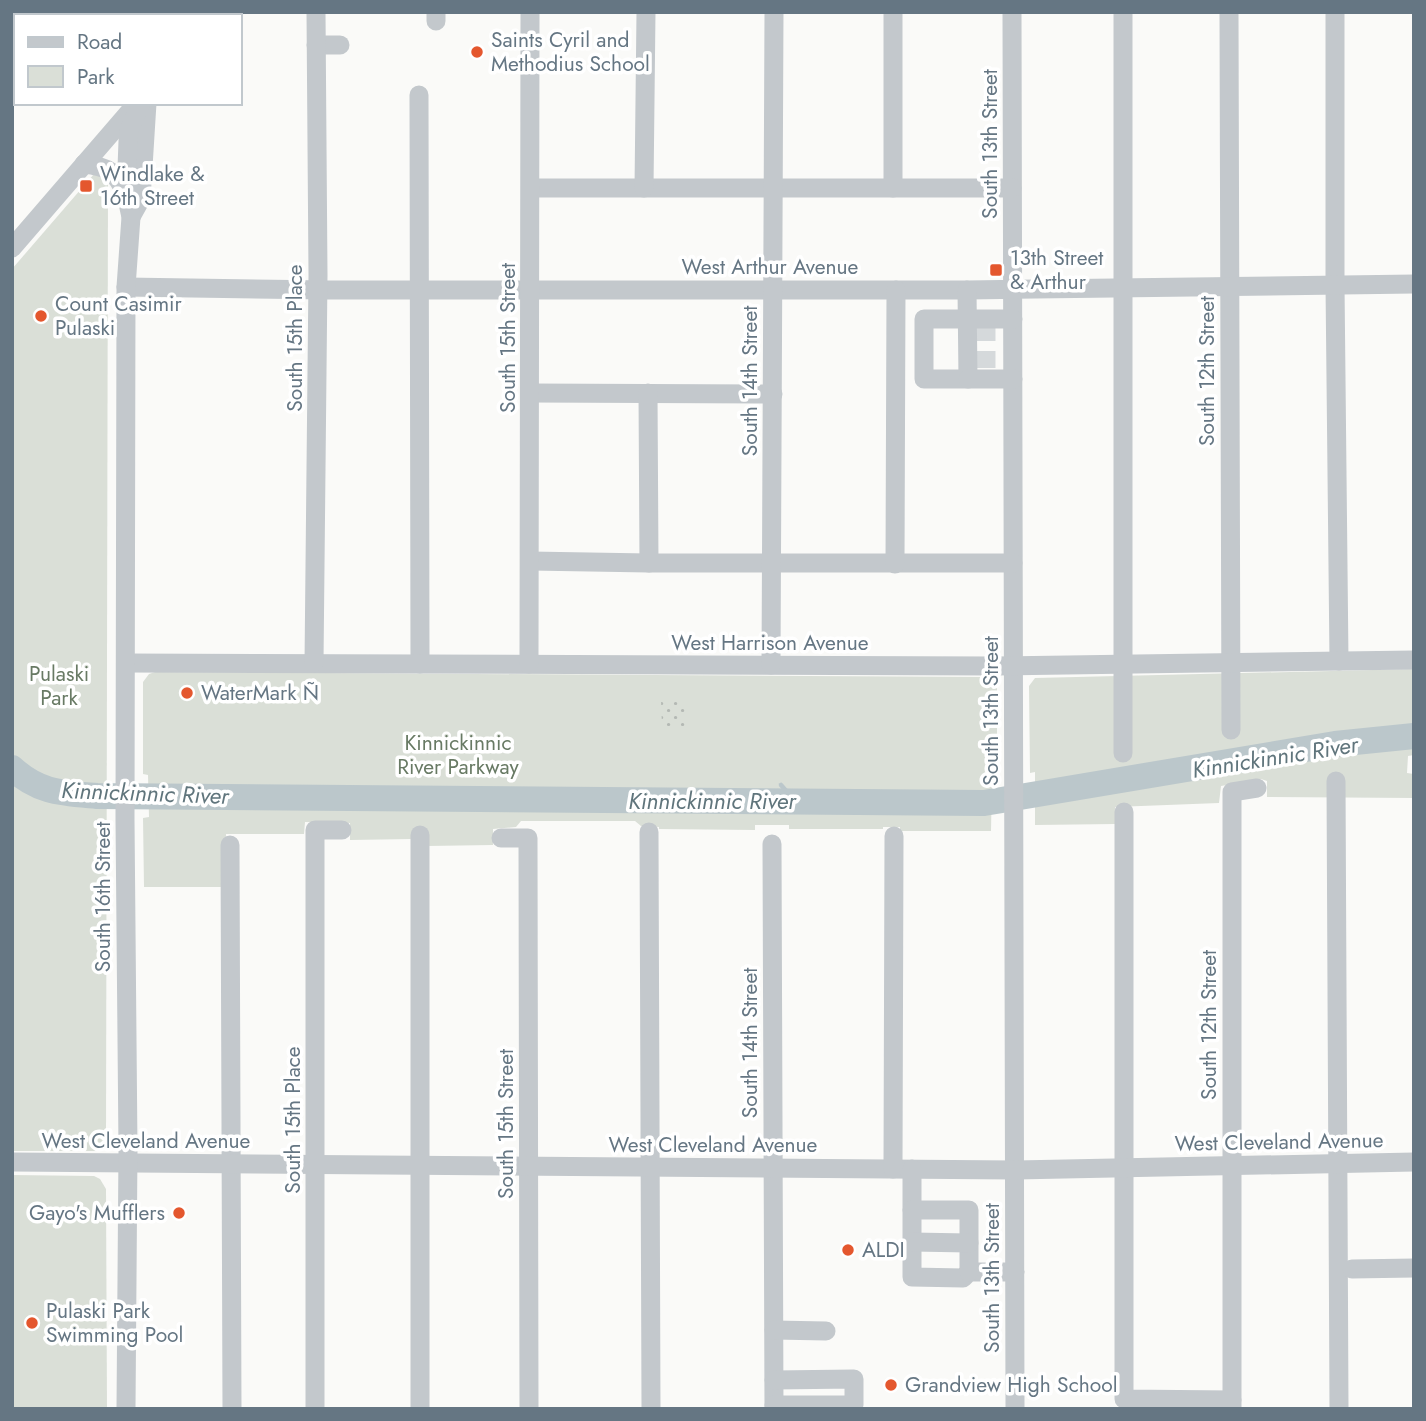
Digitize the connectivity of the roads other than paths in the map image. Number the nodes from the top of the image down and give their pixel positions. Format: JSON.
{"nodes":[{"id":1,"x":316,"y":12,"type":"edge"},
{"id":2,"x":530,"y":12,"type":"edge"},
{"id":3,"x":646,"y":12,"type":"edge"},
{"id":4,"x":774,"y":12,"type":"edge"},
{"id":5,"x":893,"y":12,"type":"edge"},
{"id":6,"x":1012,"y":12,"type":"edge"},
{"id":7,"x":1123,"y":12,"type":"edge"},
{"id":8,"x":1229,"y":12,"type":"edge"},
{"id":9,"x":1335,"y":12,"type":"edge"},
{"id":10,"x":316,"y":45,"type":"junction"},
{"id":11,"x":340,"y":45,"type":"dead end"},
{"id":12,"x":419,"y":95,"type":"dead end"},
{"id":13,"x":137,"y":105,"type":"edge"},
{"id":14,"x":138,"y":105,"type":"edge"},
{"id":15,"x":147,"y":105,"type":"edge"},
{"id":16,"x":84,"y":164,"type":"junction"},
{"id":17,"x":531,"y":188,"type":"junction"},
{"id":18,"x":644,"y":188,"type":"junction"},
{"id":19,"x":773,"y":188,"type":"junction"},
{"id":20,"x":893,"y":188,"type":"junction"},
{"id":21,"x":1012,"y":188,"type":"junction"},
{"id":22,"x":126,"y":194,"type":"junction"},
{"id":23,"x":131,"y":217,"type":"junction"},
{"id":24,"x":15,"y":239,"type":"edge"},
{"id":25,"x":1414,"y":284,"type":"edge"},
{"id":26,"x":1335,"y":285,"type":"junction"},
{"id":27,"x":126,"y":287,"type":"junction"},
{"id":28,"x":1230,"y":287,"type":"junction"},
{"id":29,"x":1124,"y":288,"type":"junction"},
{"id":30,"x":531,"y":289,"type":"junction"},
{"id":31,"x":318,"y":290,"type":"junction"},
{"id":32,"x":420,"y":290,"type":"junction"},
{"id":33,"x":773,"y":290,"type":"junction"},
{"id":34,"x":896,"y":290,"type":"junction"},
{"id":35,"x":967,"y":290,"type":"junction"},
{"id":36,"x":1013,"y":290,"type":"junction"},
{"id":37,"x":1013,"y":319,"type":"junction"},
{"id":38,"x":979,"y":320,"type":"junction"},
{"id":39,"x":980,"y":375,"type":"junction"},
{"id":40,"x":1013,"y":379,"type":"junction"},
{"id":41,"x":530,"y":393,"type":"junction"},
{"id":42,"x":648,"y":393,"type":"junction"},
{"id":43,"x":773,"y":394,"type":"junction"},
{"id":44,"x":530,"y":561,"type":"junction"},
{"id":45,"x":649,"y":563,"type":"junction"},
{"id":46,"x":772,"y":563,"type":"junction"},
{"id":47,"x":1013,"y":563,"type":"junction"},
{"id":48,"x":895,"y":564,"type":"junction"},
{"id":49,"x":1414,"y":660,"type":"edge"},
{"id":50,"x":1339,"y":661,"type":"junction"},
{"id":51,"x":126,"y":663,"type":"junction"},
{"id":52,"x":314,"y":663,"type":"junction"},
{"id":53,"x":420,"y":664,"type":"junction"},
{"id":54,"x":529,"y":664,"type":"junction"},
{"id":55,"x":1231,"y":664,"type":"junction"},
{"id":56,"x":771,"y":665,"type":"junction"},
{"id":57,"x":1014,"y":666,"type":"junction"},
{"id":58,"x":1123,"y":666,"type":"junction"},
{"id":59,"x":1231,"y":730,"type":"dead end"},
{"id":60,"x":1123,"y":753,"type":"dead end"},
{"id":61,"x":1336,"y":781,"type":"dead end"},
{"id":62,"x":1257,"y":788,"type":"dead end"},
{"id":63,"x":1124,"y":812,"type":"dead end"},
{"id":64,"x":342,"y":830,"type":"dead end"},
{"id":65,"x":649,"y":832,"type":"dead end"},
{"id":66,"x":420,"y":835,"type":"dead end"},
{"id":67,"x":894,"y":836,"type":"dead end"},
{"id":68,"x":501,"y":838,"type":"dead end"},
{"id":69,"x":772,"y":844,"type":"dead end"},
{"id":70,"x":230,"y":845,"type":"dead end"},
{"id":71,"x":1414,"y":1161,"type":"edge"},
{"id":72,"x":12,"y":1162,"type":"edge"},
{"id":73,"x":127,"y":1163,"type":"junction"},
{"id":74,"x":1338,"y":1163,"type":"junction"},
{"id":75,"x":232,"y":1164,"type":"junction"},
{"id":76,"x":316,"y":1165,"type":"junction"},
{"id":77,"x":1232,"y":1165,"type":"junction"},
{"id":78,"x":420,"y":1166,"type":"junction"},
{"id":79,"x":528,"y":1166,"type":"junction"},
{"id":80,"x":650,"y":1167,"type":"junction"},
{"id":81,"x":773,"y":1168,"type":"junction"},
{"id":82,"x":1123,"y":1168,"type":"junction"},
{"id":83,"x":902,"y":1169,"type":"junction"},
{"id":84,"x":1015,"y":1170,"type":"junction"},
{"id":85,"x":912,"y":1210,"type":"junction"},
{"id":86,"x":912,"y":1242,"type":"junction"},
{"id":87,"x":969,"y":1243,"type":"junction"},
{"id":88,"x":1352,"y":1269,"type":"dead end"},
{"id":89,"x":1414,"y":1269,"type":"edge"},
{"id":90,"x":970,"y":1272,"type":"junction"},
{"id":91,"x":1015,"y":1272,"type":"junction"},
{"id":92,"x":774,"y":1331,"type":"junction"},
{"id":93,"x":826,"y":1331,"type":"dead end"},
{"id":94,"x":774,"y":1380,"type":"junction"},
{"id":95,"x":1232,"y":1404,"type":"edge"},
{"id":96,"x":774,"y":1407,"type":"edge"},
{"id":97,"x":126,"y":1409,"type":"edge"},
{"id":98,"x":232,"y":1409,"type":"edge"},
{"id":99,"x":315,"y":1409,"type":"edge"},
{"id":100,"x":420,"y":1409,"type":"edge"},
{"id":101,"x":529,"y":1409,"type":"edge"},
{"id":102,"x":651,"y":1409,"type":"edge"},
{"id":103,"x":1015,"y":1409,"type":"edge"},
{"id":104,"x":1339,"y":1409,"type":"edge"}],
"edges":[{"from":1,"to":10,"type":"street","name":"South 15th Place"},
{"from":2,"to":17,"type":"street","name":"South 15th Street"},
{"from":3,"to":18,"type":"street"},
{"from":4,"to":19,"type":"street","name":"South 14th Street"},
{"from":5,"to":20,"type":"street"},
{"from":6,"to":21,"type":"street","name":"South 13th Street"},
{"from":7,"to":29,"type":"street"},
{"from":8,"to":28,"type":"street","name":"South 12th Street"},
{"from":9,"to":26,"type":"street"},
{"from":10,"to":11,"type":"street"},
{"from":10,"to":31,"type":"street","name":"South 15th Place"},
{"from":12,"to":32,"type":"street"},
{"from":13,"to":16,"type":"street"},
{"from":14,"to":22,"type":"street","name":"South 16th Street"},
{"from":15,"to":23,"type":"street","name":"South 16th Street"},
{"from":16,"to":22,"type":"street"},
{"from":16,"to":24,"type":"street"},
{"from":17,"to":18,"type":"street"},
{"from":17,"to":30,"type":"street","name":"South 15th Street"},
{"from":18,"to":19,"type":"street"},
{"from":19,"to":20,"type":"street"},
{"from":19,"to":33,"type":"street","name":"South 14th Street"},
{"from":20,"to":21,"type":"street"},
{"from":21,"to":36,"type":"street","name":"South 13th Street"},
{"from":22,"to":23,"type":"street","name":"South 16th Street"},
{"from":23,"to":27,"type":"street","name":"South 16th Street"},
{"from":25,"to":26,"type":"street","name":"West Arthur Avenue"},
{"from":26,"to":28,"type":"street","name":"West Arthur Avenue"},
{"from":26,"to":50,"type":"street"},
{"from":27,"to":31,"type":"street","name":"West Arthur Avenue"},
{"from":27,"to":51,"type":"street","name":"South 16th Street"},
{"from":28,"to":29,"type":"street","name":"West Arthur Avenue"},
{"from":28,"to":55,"type":"street","name":"South 12th Street"},
{"from":29,"to":36,"type":"street","name":"West Arthur Avenue"},
{"from":29,"to":58,"type":"street"},
{"from":30,"to":32,"type":"street","name":"West Arthur Avenue"},
{"from":30,"to":33,"type":"street","name":"West Arthur Avenue"},
{"from":30,"to":41,"type":"street","name":"South 15th Street"},
{"from":31,"to":32,"type":"street","name":"West Arthur Avenue"},
{"from":31,"to":52,"type":"street","name":"South 15th Place"},
{"from":32,"to":53,"type":"street"},
{"from":33,"to":34,"type":"street","name":"West Arthur Avenue"},
{"from":33,"to":43,"type":"street","name":"South 14th Street"},
{"from":34,"to":35,"type":"street","name":"West Arthur Avenue"},
{"from":34,"to":48,"type":"street"},
{"from":35,"to":36,"type":"street","name":"West Arthur Avenue"},
{"from":35,"to":38,"type":"street"},
{"from":36,"to":37,"type":"street","name":"South 13th Street"},
{"from":37,"to":38,"type":"street"},
{"from":37,"to":40,"type":"street","name":"South 13th Street"},
{"from":38,"to":39,"type":"street"},
{"from":38,"to":39,"type":"street"},
{"from":39,"to":40,"type":"street"},
{"from":40,"to":47,"type":"street","name":"South 13th Street"},
{"from":41,"to":42,"type":"street"},
{"from":41,"to":44,"type":"street","name":"South 15th Street"},
{"from":42,"to":43,"type":"street"},
{"from":42,"to":45,"type":"street"},
{"from":43,"to":46,"type":"street","name":"South 14th Street"},
{"from":44,"to":45,"type":"street"},
{"from":44,"to":54,"type":"street","name":"South 15th Street"},
{"from":45,"to":46,"type":"street"},
{"from":46,"to":48,"type":"street"},
{"from":46,"to":56,"type":"street","name":"South 14th Street"},
{"from":47,"to":48,"type":"street"},
{"from":47,"to":57,"type":"street","name":"South 13th Street"},
{"from":49,"to":50,"type":"street","name":"West Harrison Avenue"},
{"from":50,"to":55,"type":"street","name":"West Harrison Avenue"},
{"from":51,"to":52,"type":"street","name":"West Harrison Avenue"},
{"from":51,"to":73,"type":"street","name":"South 16th Street"},
{"from":52,"to":53,"type":"street","name":"West Harrison Avenue"},
{"from":53,"to":54,"type":"street","name":"West Harrison Avenue"},
{"from":54,"to":56,"type":"street","name":"West Harrison Avenue"},
{"from":55,"to":58,"type":"street","name":"West Harrison Avenue"},
{"from":55,"to":59,"type":"street","name":"South 12th Street"},
{"from":56,"to":57,"type":"street","name":"West Harrison Avenue"},
{"from":57,"to":58,"type":"street","name":"West Harrison Avenue"},
{"from":57,"to":84,"type":"street","name":"South 13th Street"},
{"from":58,"to":60,"type":"street"},
{"from":61,"to":74,"type":"street"},
{"from":62,"to":77,"type":"street","name":"South 12th Street"},
{"from":63,"to":82,"type":"street"},
{"from":64,"to":76,"type":"street","name":"South 15th Place"},
{"from":65,"to":80,"type":"street"},
{"from":66,"to":78,"type":"street"},
{"from":67,"to":83,"type":"street"},
{"from":68,"to":79,"type":"street","name":"South 15th Street"},
{"from":69,"to":81,"type":"street","name":"South 14th Street"},
{"from":70,"to":75,"type":"street"},
{"from":71,"to":74,"type":"street","name":"West Cleveland Avenue"},
{"from":72,"to":73,"type":"street","name":"West Cleveland Avenue"},
{"from":73,"to":75,"type":"street","name":"West Cleveland Avenue"},
{"from":73,"to":97,"type":"street","name":"South 16th Street"},
{"from":74,"to":77,"type":"street","name":"West Cleveland Avenue"},
{"from":74,"to":104,"type":"street"},
{"from":75,"to":76,"type":"street","name":"West Cleveland Avenue"},
{"from":75,"to":98,"type":"street"},
{"from":76,"to":78,"type":"street","name":"West Cleveland Avenue"},
{"from":76,"to":99,"type":"street","name":"South 15th Place"},
{"from":77,"to":82,"type":"street","name":"West Cleveland Avenue"},
{"from":77,"to":95,"type":"street","name":"South 12th Street"},
{"from":78,"to":79,"type":"street","name":"West Cleveland Avenue"},
{"from":78,"to":100,"type":"street"},
{"from":79,"to":80,"type":"street","name":"West Cleveland Avenue"},
{"from":79,"to":101,"type":"street","name":"South 15th Street"},
{"from":80,"to":81,"type":"street","name":"West Cleveland Avenue"},
{"from":80,"to":102,"type":"street"},
{"from":81,"to":83,"type":"street","name":"West Cleveland Avenue"},
{"from":81,"to":92,"type":"street","name":"South 14th Street"},
{"from":82,"to":84,"type":"street","name":"West Cleveland Avenue"},
{"from":82,"to":95,"type":"street"},
{"from":83,"to":84,"type":"street","name":"West Cleveland Avenue"},
{"from":83,"to":85,"type":"street"},
{"from":84,"to":91,"type":"street","name":"South 13th Street"},
{"from":85,"to":86,"type":"street"},
{"from":85,"to":87,"type":"street"},
{"from":86,"to":87,"type":"street"},
{"from":86,"to":90,"type":"street"},
{"from":87,"to":90,"type":"street"},
{"from":88,"to":89,"type":"street"},
{"from":90,"to":91,"type":"street"},
{"from":91,"to":103,"type":"street","name":"South 13th Street"},
{"from":92,"to":93,"type":"street"},
{"from":92,"to":94,"type":"street","name":"South 14th Street"},
{"from":94,"to":96,"type":"street","name":"South 14th Street"},
{"from":94,"to":96,"type":"street"}]}
